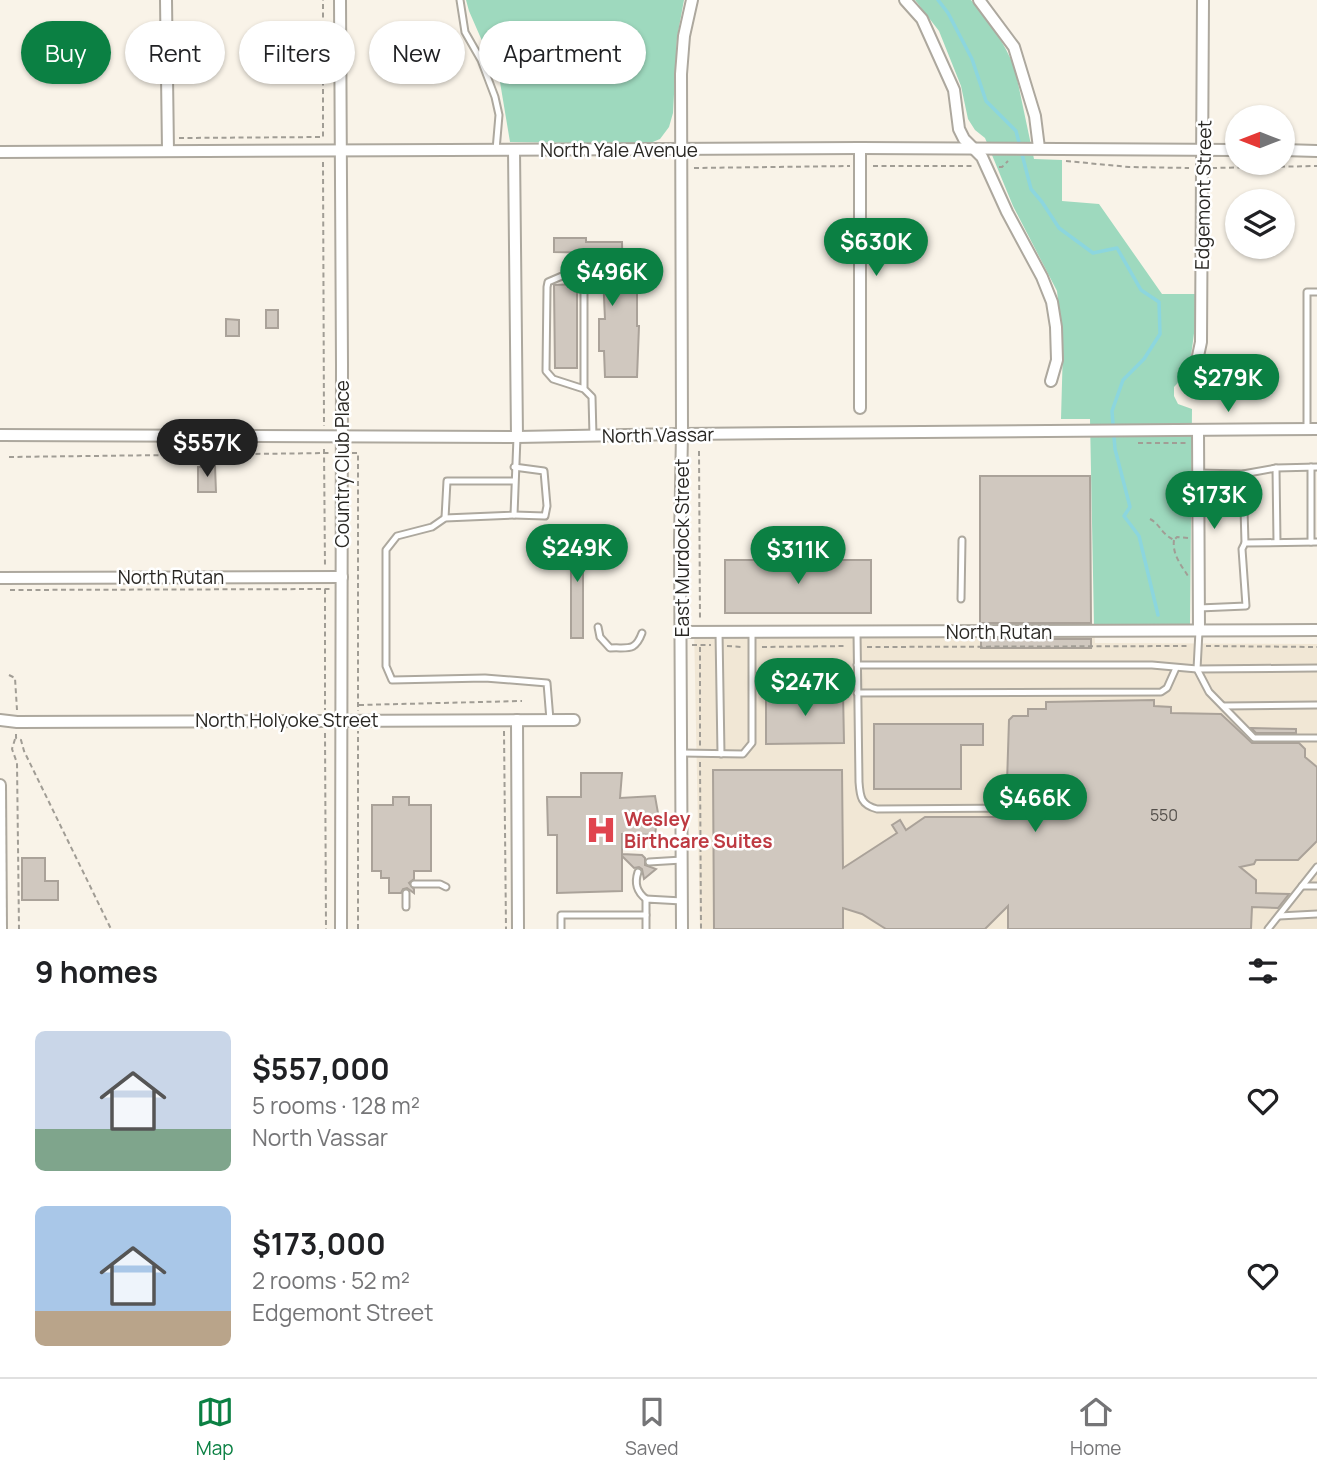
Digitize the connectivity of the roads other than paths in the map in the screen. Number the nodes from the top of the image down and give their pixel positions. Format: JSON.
{"nodes":[{"id":1,"x":166,"y":0,"type":"edge"},
{"id":2,"x":340,"y":0,"type":"edge"},
{"id":3,"x":460,"y":0,"type":"edge"},
{"id":4,"x":692,"y":0,"type":"edge"},
{"id":5,"x":905,"y":0,"type":"edge"},
{"id":6,"x":979,"y":0,"type":"edge"},
{"id":7,"x":1203,"y":0,"type":"edge"},
{"id":8,"x":860,"y":148,"type":"junction"},
{"id":9,"x":972,"y":149,"type":"junction"},
{"id":10,"x":1037,"y":149,"type":"junction"},
{"id":11,"x":1204,"y":149,"type":"junction"},
{"id":12,"x":341,"y":150,"type":"junction"},
{"id":13,"x":496,"y":150,"type":"junction"},
{"id":14,"x":513,"y":150,"type":"junction"},
{"id":15,"x":682,"y":150,"type":"junction"},
{"id":16,"x":1225,"y":150,"type":"edge"},
{"id":17,"x":1295,"y":150,"type":"edge"},
{"id":18,"x":168,"y":151,"type":"junction"},
{"id":19,"x":1317,"y":151,"type":"edge"},
{"id":20,"x":0,"y":152,"type":"edge"},
{"id":21,"x":1317,"y":292,"type":"edge"},
{"id":22,"x":1051,"y":380,"type":"dead end"},
{"id":23,"x":584,"y":388,"type":"junction"},
{"id":24,"x":1191,"y":390,"type":"dead end"},
{"id":25,"x":860,"y":408,"type":"dead end"},
{"id":26,"x":1312,"y":429,"type":"edge"},
{"id":27,"x":1198,"y":430,"type":"junction"},
{"id":28,"x":682,"y":434,"type":"junction"},
{"id":29,"x":0,"y":435,"type":"edge"},
{"id":30,"x":593,"y":436,"type":"junction"},
{"id":31,"x":342,"y":437,"type":"junction"},
{"id":32,"x":517,"y":438,"type":"junction"},
{"id":33,"x":514,"y":467,"type":"junction"},
{"id":34,"x":1314,"y":467,"type":"edge"},
{"id":35,"x":1276,"y":468,"type":"junction"},
{"id":36,"x":1198,"y":473,"type":"junction"},
{"id":37,"x":1243,"y":474,"type":"junction"},
{"id":38,"x":514,"y":481,"type":"junction"},
{"id":39,"x":514,"y":515,"type":"junction"},
{"id":40,"x":445,"y":518,"type":"junction"},
{"id":41,"x":962,"y":540,"type":"dead end"},
{"id":42,"x":1277,"y":542,"type":"junction"},
{"id":43,"x":1314,"y":542,"type":"edge"},
{"id":44,"x":1245,"y":543,"type":"junction"},
{"id":45,"x":342,"y":577,"type":"junction"},
{"id":46,"x":0,"y":578,"type":"edge"},
{"id":47,"x":961,"y":599,"type":"dead end"},
{"id":48,"x":1199,"y":608,"type":"junction"},
{"id":49,"x":598,"y":627,"type":"dead end"},
{"id":50,"x":1317,"y":630,"type":"edge"},
{"id":51,"x":1199,"y":631,"type":"junction"},
{"id":52,"x":719,"y":632,"type":"junction"},
{"id":53,"x":752,"y":632,"type":"junction"},
{"id":54,"x":857,"y":632,"type":"junction"},
{"id":55,"x":642,"y":633,"type":"dead end"},
{"id":56,"x":681,"y":638,"type":"junction"},
{"id":57,"x":857,"y":665,"type":"junction"},
{"id":58,"x":1176,"y":668,"type":"junction"},
{"id":59,"x":1317,"y":668,"type":"edge"},
{"id":60,"x":1198,"y":669,"type":"junction"},
{"id":61,"x":858,"y":693,"type":"junction"},
{"id":62,"x":1317,"y":705,"type":"edge"},
{"id":63,"x":1223,"y":706,"type":"junction"},
{"id":64,"x":342,"y":719,"type":"junction"},
{"id":65,"x":0,"y":720,"type":"edge"},
{"id":66,"x":517,"y":720,"type":"junction"},
{"id":67,"x":550,"y":720,"type":"junction"},
{"id":68,"x":574,"y":720,"type":"dead end"},
{"id":69,"x":1317,"y":738,"type":"edge"},
{"id":70,"x":682,"y":753,"type":"junction"},
{"id":71,"x":721,"y":754,"type":"junction"},
{"id":72,"x":0,"y":785,"type":"edge"},
{"id":73,"x":1019,"y":808,"type":"dead end"},
{"id":74,"x":682,"y":860,"type":"junction"},
{"id":75,"x":649,"y":862,"type":"dead end"},
{"id":76,"x":1317,"y":867,"type":"edge"},
{"id":77,"x":638,"y":872,"type":"dead end"},
{"id":78,"x":414,"y":884,"type":"dead end"},
{"id":79,"x":1317,"y":886,"type":"edge"},
{"id":80,"x":446,"y":887,"type":"dead end"},
{"id":81,"x":1302,"y":887,"type":"junction"},
{"id":82,"x":407,"y":893,"type":"dead end"},
{"id":83,"x":646,"y":899,"type":"junction"},
{"id":84,"x":682,"y":901,"type":"junction"},
{"id":85,"x":407,"y":907,"type":"dead end"},
{"id":86,"x":1317,"y":914,"type":"edge"},
{"id":87,"x":646,"y":915,"type":"junction"},
{"id":88,"x":1279,"y":916,"type":"junction"},
{"id":89,"x":1,"y":929,"type":"edge"},
{"id":90,"x":341,"y":929,"type":"edge"},
{"id":91,"x":518,"y":929,"type":"edge"},
{"id":92,"x":561,"y":929,"type":"edge"},
{"id":93,"x":646,"y":929,"type":"edge"},
{"id":94,"x":682,"y":929,"type":"edge"},
{"id":95,"x":1268,"y":929,"type":"edge"}],
"edges":[{"from":1,"to":18,"type":"street"},
{"from":2,"to":12,"type":"street","name":"Country Club Place"},
{"from":3,"to":13,"type":"lane"},
{"from":4,"to":15,"type":"street","name":"East Murdock Street"},
{"from":5,"to":9,"type":"street"},
{"from":6,"to":10,"type":"street"},
{"from":7,"to":11,"type":"street","name":"Edgemont Street"},
{"from":8,"to":9,"type":"street","name":"North Yale Avenue"},
{"from":8,"to":15,"type":"street","name":"North Yale Avenue"},
{"from":8,"to":25,"type":"street"},
{"from":9,"to":10,"type":"street","name":"North Yale Avenue"},
{"from":9,"to":22,"type":"street"},
{"from":10,"to":11,"type":"street","name":"North Yale Avenue"},
{"from":11,"to":16,"type":"street","name":"North Yale Avenue"},
{"from":11,"to":24,"type":"street","name":"Edgemont Street"},
{"from":12,"to":13,"type":"street","name":"North Yale Avenue"},
{"from":12,"to":18,"type":"street","name":"North Yale Avenue"},
{"from":12,"to":31,"type":"street","name":"Country Club Place"},
{"from":13,"to":14,"type":"street","name":"North Yale Avenue"},
{"from":14,"to":15,"type":"street","name":"North Yale Avenue"},
{"from":14,"to":32,"type":"street"},
{"from":15,"to":28,"type":"street","name":"East Murdock Street"},
{"from":17,"to":19,"type":"street"},
{"from":18,"to":20,"type":"street","name":"North Yale Avenue"},
{"from":21,"to":26,"type":"lane"},
{"from":23,"to":23,"type":"lane"},
{"from":23,"to":30,"type":"lane"},
{"from":26,"to":27,"type":"street","name":"North Vassar"},
{"from":27,"to":28,"type":"street","name":"North Vassar"},
{"from":27,"to":36,"type":"street"},
{"from":28,"to":30,"type":"street","name":"North Vassar"},
{"from":28,"to":56,"type":"street","name":"East Murdock Street"},
{"from":29,"to":31,"type":"street","name":"North Vassar"},
{"from":30,"to":32,"type":"street","name":"North Vassar"},
{"from":31,"to":32,"type":"street","name":"North Vassar"},
{"from":31,"to":45,"type":"street","name":"Country Club Place"},
{"from":32,"to":33,"type":"lane"},
{"from":33,"to":38,"type":"lane"},
{"from":33,"to":39,"type":"lane"},
{"from":34,"to":35,"type":"lane"},
{"from":34,"to":43,"type":"lane"},
{"from":35,"to":37,"type":"lane"},
{"from":35,"to":42,"type":"lane"},
{"from":36,"to":37,"type":"lane"},
{"from":36,"to":48,"type":"street"},
{"from":37,"to":44,"type":"lane"},
{"from":38,"to":39,"type":"lane"},
{"from":38,"to":40,"type":"lane"},
{"from":39,"to":40,"type":"lane"},
{"from":40,"to":67,"type":"lane"},
{"from":41,"to":47,"type":"lane"},
{"from":42,"to":43,"type":"lane"},
{"from":42,"to":44,"type":"lane"},
{"from":44,"to":48,"type":"lane"},
{"from":45,"to":46,"type":"street","name":"North Rutan"},
{"from":45,"to":64,"type":"street","name":"Country Club Place"},
{"from":48,"to":51,"type":"street"},
{"from":49,"to":55,"type":"lane"},
{"from":50,"to":51,"type":"street","name":"North Rutan"},
{"from":51,"to":54,"type":"street","name":"North Rutan"},
{"from":51,"to":60,"type":"lane"},
{"from":52,"to":53,"type":"street","name":"North Rutan"},
{"from":52,"to":56,"type":"street","name":"North Rutan"},
{"from":52,"to":71,"type":"lane"},
{"from":53,"to":54,"type":"street","name":"North Rutan"},
{"from":53,"to":71,"type":"lane"},
{"from":54,"to":57,"type":"lane"},
{"from":56,"to":70,"type":"street","name":"East Murdock Street"},
{"from":57,"to":58,"type":"lane"},
{"from":57,"to":61,"type":"lane"},
{"from":58,"to":60,"type":"lane"},
{"from":58,"to":61,"type":"lane"},
{"from":59,"to":60,"type":"lane"},
{"from":60,"to":63,"type":"lane"},
{"from":61,"to":73,"type":"lane"},
{"from":62,"to":63,"type":"lane"},
{"from":63,"to":69,"type":"lane"},
{"from":64,"to":65,"type":"street","name":"North Holyoke Street"},
{"from":64,"to":66,"type":"street","name":"North Holyoke Street"},
{"from":64,"to":90,"type":"street","name":"Country Club Place"},
{"from":66,"to":67,"type":"street","name":"North Holyoke Street"},
{"from":66,"to":91,"type":"street"},
{"from":67,"to":68,"type":"street","name":"North Holyoke Street"},
{"from":70,"to":71,"type":"lane"},
{"from":70,"to":74,"type":"street","name":"East Murdock Street"},
{"from":72,"to":89,"type":"street"},
{"from":74,"to":75,"type":"lane"},
{"from":74,"to":84,"type":"street","name":"East Murdock Street"},
{"from":76,"to":81,"type":"lane"},
{"from":77,"to":83,"type":"lane"},
{"from":78,"to":80,"type":"lane"},
{"from":79,"to":81,"type":"lane"},
{"from":81,"to":88,"type":"lane"},
{"from":82,"to":85,"type":"lane"},
{"from":83,"to":84,"type":"lane"},
{"from":83,"to":87,"type":"lane"},
{"from":84,"to":94,"type":"street","name":"East Murdock Street"},
{"from":86,"to":88,"type":"lane"},
{"from":87,"to":92,"type":"lane"},
{"from":87,"to":93,"type":"lane"},
{"from":88,"to":95,"type":"lane"}]}
